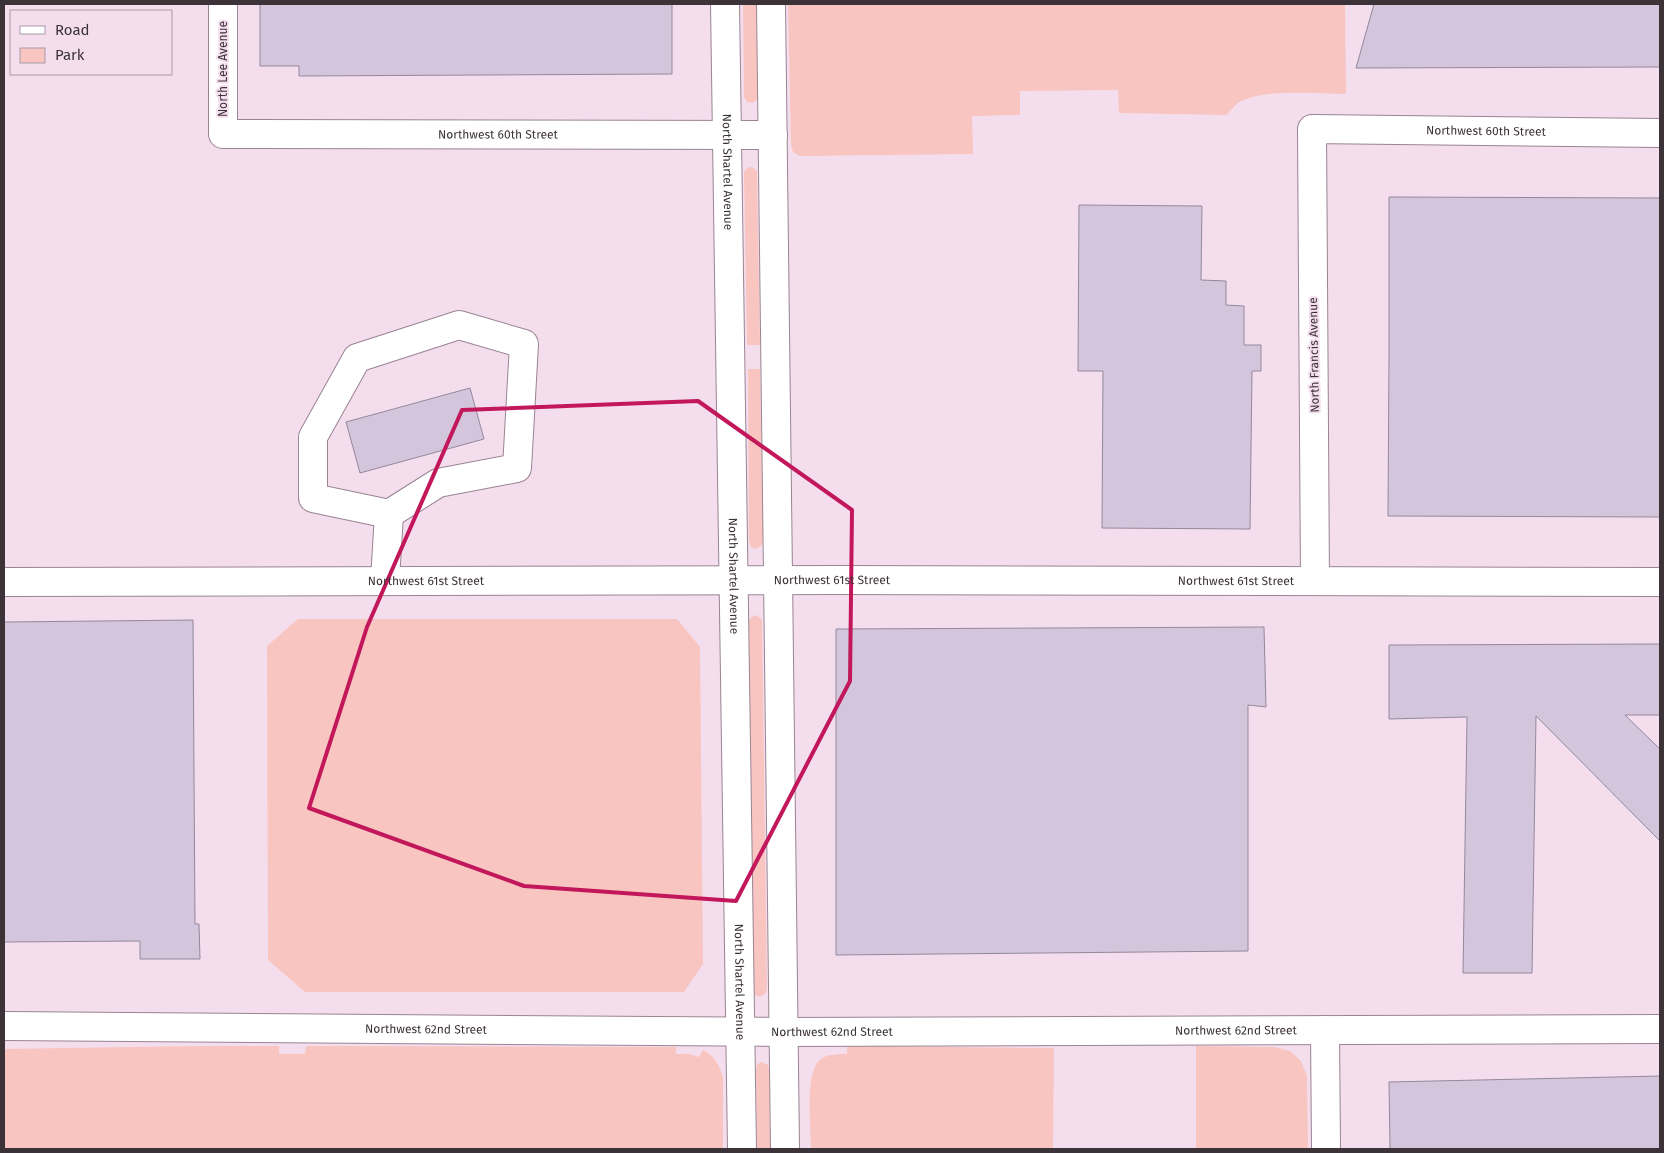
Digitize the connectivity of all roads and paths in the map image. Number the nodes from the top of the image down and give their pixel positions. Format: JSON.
{"nodes":[{"id":1,"x":223,"y":4,"type":"edge"},
{"id":2,"x":725,"y":4,"type":"edge"},
{"id":3,"x":772,"y":4,"type":"edge"},
{"id":4,"x":1312,"y":129,"type":"joint"},
{"id":5,"x":1660,"y":133,"type":"edge"},
{"id":6,"x":223,"y":134,"type":"joint"},
{"id":7,"x":727,"y":135,"type":"junction"},
{"id":8,"x":773,"y":135,"type":"junction"},
{"id":9,"x":389,"y":514,"type":"junction"},
{"id":10,"x":385,"y":580,"type":"junction"},
{"id":11,"x":734,"y":580,"type":"junction"},
{"id":12,"x":778,"y":580,"type":"junction"},
{"id":13,"x":1315,"y":581,"type":"junction"},
{"id":14,"x":4,"y":582,"type":"edge"},
{"id":15,"x":1660,"y":582,"type":"edge"},
{"id":16,"x":4,"y":1026,"type":"edge"},
{"id":17,"x":1660,"y":1029,"type":"edge"},
{"id":18,"x":1325,"y":1030,"type":"junction"},
{"id":19,"x":740,"y":1032,"type":"junction"},
{"id":20,"x":784,"y":1032,"type":"junction"},
{"id":21,"x":742,"y":1149,"type":"edge"},
{"id":22,"x":785,"y":1149,"type":"edge"},
{"id":23,"x":1326,"y":1149,"type":"edge"}],
"edges":[{"from":1,"to":6,"type":"street","name":"North Lee Avenue"},
{"from":2,"to":7,"type":"street","name":"North Shartel Avenue"},
{"from":3,"to":8,"type":"street"},
{"from":4,"to":5,"type":"street","name":"Northwest 60th Street"},
{"from":4,"to":13,"type":"street","name":"North Francis Avenue"},
{"from":6,"to":7,"type":"street","name":"Northwest 60th Street"},
{"from":7,"to":8,"type":"street","name":"Northwest 60th Street"},
{"from":7,"to":11,"type":"street","name":"North Shartel Avenue"},
{"from":8,"to":12,"type":"street"},
{"from":9,"to":9,"type":"street"},
{"from":9,"to":10,"type":"street"},
{"from":10,"to":11,"type":"street","name":"Northwest 61st Street"},
{"from":10,"to":14,"type":"street","name":"Northwest 61st Street"},
{"from":11,"to":12,"type":"street","name":"Northwest 61st Street"},
{"from":11,"to":19,"type":"street","name":"North Shartel Avenue"},
{"from":12,"to":13,"type":"street","name":"Northwest 61st Street"},
{"from":12,"to":20,"type":"street"},
{"from":13,"to":15,"type":"street","name":"Northwest 61st Street"},
{"from":16,"to":19,"type":"street","name":"Northwest 62nd Street"},
{"from":17,"to":18,"type":"street","name":"Northwest 62nd Street"},
{"from":18,"to":20,"type":"street","name":"Northwest 62nd Street"},
{"from":18,"to":23,"type":"street"},
{"from":19,"to":20,"type":"street","name":"Northwest 62nd Street"},
{"from":19,"to":21,"type":"street","name":"North Shartel Avenue"},
{"from":20,"to":22,"type":"street"}]}
